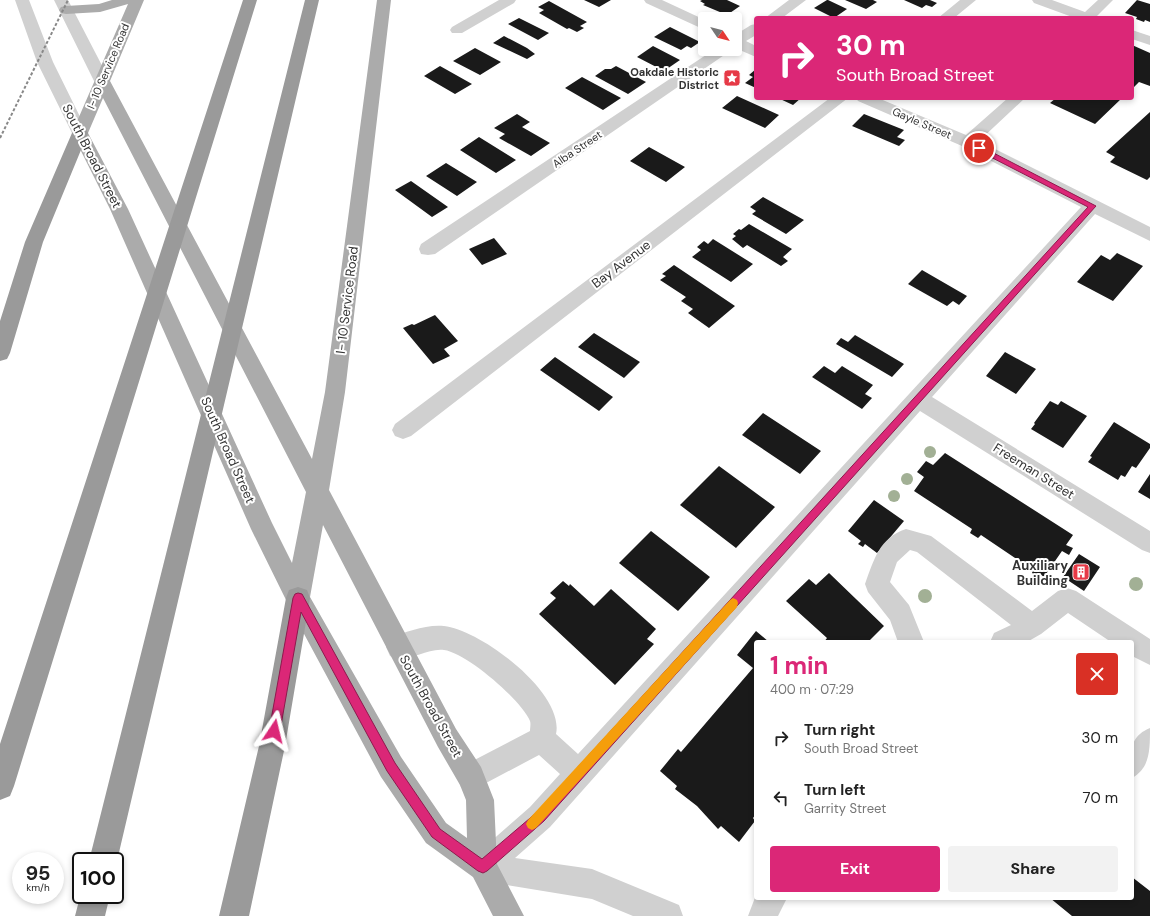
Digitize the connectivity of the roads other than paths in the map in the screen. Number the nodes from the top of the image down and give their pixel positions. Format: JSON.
{"nodes":[{"id":1,"x":22,"y":0,"type":"edge"},
{"id":2,"x":127,"y":0,"type":"edge"},
{"id":3,"x":136,"y":0,"type":"edge"},
{"id":4,"x":250,"y":0,"type":"edge"},
{"id":5,"x":312,"y":0,"type":"edge"},
{"id":6,"x":384,"y":0,"type":"edge"},
{"id":7,"x":509,"y":0,"type":"edge"},
{"id":8,"x":651,"y":0,"type":"edge"},
{"id":9,"x":798,"y":0,"type":"edge"},
{"id":10,"x":969,"y":0,"type":"edge"},
{"id":11,"x":1039,"y":0,"type":"edge"},
{"id":12,"x":1106,"y":0,"type":"edge"},
{"id":13,"x":64,"y":5,"type":"edge"},
{"id":14,"x":775,"y":16,"type":"edge"},
{"id":15,"x":951,"y":16,"type":"edge"},
{"id":16,"x":1082,"y":16,"type":"edge"},
{"id":17,"x":1089,"y":16,"type":"edge"},
{"id":18,"x":698,"y":23,"type":"edge"},
{"id":19,"x":754,"y":29,"type":"edge"},
{"id":20,"x":457,"y":30,"type":"dead end"},
{"id":21,"x":1134,"y":35,"type":"edge"},
{"id":22,"x":742,"y":37,"type":"edge"},
{"id":23,"x":1150,"y":41,"type":"edge"},
{"id":24,"x":742,"y":45,"type":"edge"},
{"id":25,"x":754,"y":51,"type":"edge"},
{"id":26,"x":715,"y":56,"type":"edge"},
{"id":27,"x":102,"y":81,"type":"junction"},
{"id":28,"x":837,"y":100,"type":"edge"},
{"id":29,"x":869,"y":100,"type":"edge"},
{"id":30,"x":1016,"y":100,"type":"edge"},
{"id":31,"x":80,"y":133,"type":"junction"},
{"id":32,"x":968,"y":142,"type":"junction"},
{"id":33,"x":1092,"y":206,"type":"junction"},
{"id":34,"x":1150,"y":235,"type":"edge"},
{"id":35,"x":428,"y":249,"type":"dead end"},
{"id":36,"x":0,"y":354,"type":"edge"},
{"id":37,"x":918,"y":400,"type":"junction"},
{"id":38,"x":403,"y":430,"type":"dead end"},
{"id":39,"x":317,"y":493,"type":"junction"},
{"id":40,"x":1150,"y":543,"type":"edge"},
{"id":41,"x":298,"y":598,"type":"junction"},
{"id":42,"x":1032,"y":626,"type":"junction"},
{"id":43,"x":910,"y":640,"type":"edge"},
{"id":44,"x":1007,"y":640,"type":"edge"},
{"id":45,"x":1130,"y":640,"type":"edge"},
{"id":46,"x":1134,"y":643,"type":"edge"},
{"id":47,"x":399,"y":647,"type":"junction"},
{"id":48,"x":1150,"y":653,"type":"edge"},
{"id":49,"x":541,"y":739,"type":"junction"},
{"id":50,"x":1150,"y":741,"type":"edge"},
{"id":51,"x":1134,"y":761,"type":"edge"},
{"id":52,"x":579,"y":774,"type":"junction"},
{"id":53,"x":471,"y":777,"type":"junction"},
{"id":54,"x":0,"y":786,"type":"edge"},
{"id":55,"x":105,"y":852,"type":"edge"},
{"id":56,"x":483,"y":867,"type":"junction"},
{"id":57,"x":770,"y":900,"type":"edge"},
{"id":58,"x":93,"y":904,"type":"edge"},
{"id":59,"x":90,"y":916,"type":"edge"},
{"id":60,"x":234,"y":916,"type":"edge"},
{"id":61,"x":509,"y":916,"type":"edge"},
{"id":62,"x":668,"y":916,"type":"edge"},
{"id":63,"x":763,"y":916,"type":"edge"}],
"edges":[{"from":1,"to":31,"type":"street","name":"South Broad Street"},
{"from":2,"to":13,"type":"main road"},
{"from":3,"to":27,"type":"main road","name":"I- 10 Service Road"},
{"from":4,"to":54,"type":"highway"},
{"from":5,"to":55,"type":"highway"},
{"from":6,"to":39,"type":"main road","name":"I- 10 Service Road"},
{"from":7,"to":20,"type":"street"},
{"from":8,"to":18,"type":"street"},
{"from":9,"to":14,"type":"street"},
{"from":10,"to":15,"type":"street"},
{"from":11,"to":16,"type":"street"},
{"from":12,"to":17,"type":"street"},
{"from":13,"to":27,"type":"street","name":"South Broad Street"},
{"from":19,"to":22,"type":"street"},
{"from":21,"to":23,"type":"street"},
{"from":24,"to":25,"type":"street"},
{"from":26,"to":35,"type":"street","name":"Alba Street"},
{"from":27,"to":31,"type":"main road","name":"I- 10 Service Road"},
{"from":27,"to":39,"type":"main road","name":"South Broad Street"},
{"from":28,"to":38,"type":"street","name":"Bay Avenue"},
{"from":29,"to":32,"type":"street","name":"Gayle Street"},
{"from":30,"to":32,"type":"street"},
{"from":31,"to":36,"type":"highway"},
{"from":31,"to":41,"type":"main road","name":"South Broad Street"},
{"from":32,"to":33,"type":"street","name":"Gayle Street"},
{"from":33,"to":34,"type":"street","name":"Gayle Street"},
{"from":33,"to":37,"type":"street"},
{"from":37,"to":40,"type":"street","name":"Freeman Street"},
{"from":37,"to":52,"type":"street"},
{"from":39,"to":41,"type":"main road","name":"I- 10 Service Road"},
{"from":39,"to":47,"type":"main road","name":"South Broad Street"},
{"from":41,"to":56,"type":"main road","name":"South Broad Street"},
{"from":41,"to":60,"type":"highway"},
{"from":42,"to":43,"type":"street"},
{"from":42,"to":44,"type":"street"},
{"from":42,"to":45,"type":"street"},
{"from":46,"to":48,"type":"street"},
{"from":47,"to":49,"type":"street"},
{"from":47,"to":53,"type":"main road","name":"South Broad Street"},
{"from":49,"to":52,"type":"street"},
{"from":49,"to":53,"type":"street"},
{"from":50,"to":51,"type":"street"},
{"from":52,"to":56,"type":"street"},
{"from":53,"to":56,"type":"main road","name":"South Broad Street"},
{"from":56,"to":61,"type":"main road","name":"South Broad Street"},
{"from":56,"to":62,"type":"street"},
{"from":57,"to":63,"type":"street"},
{"from":58,"to":59,"type":"highway"}]}
